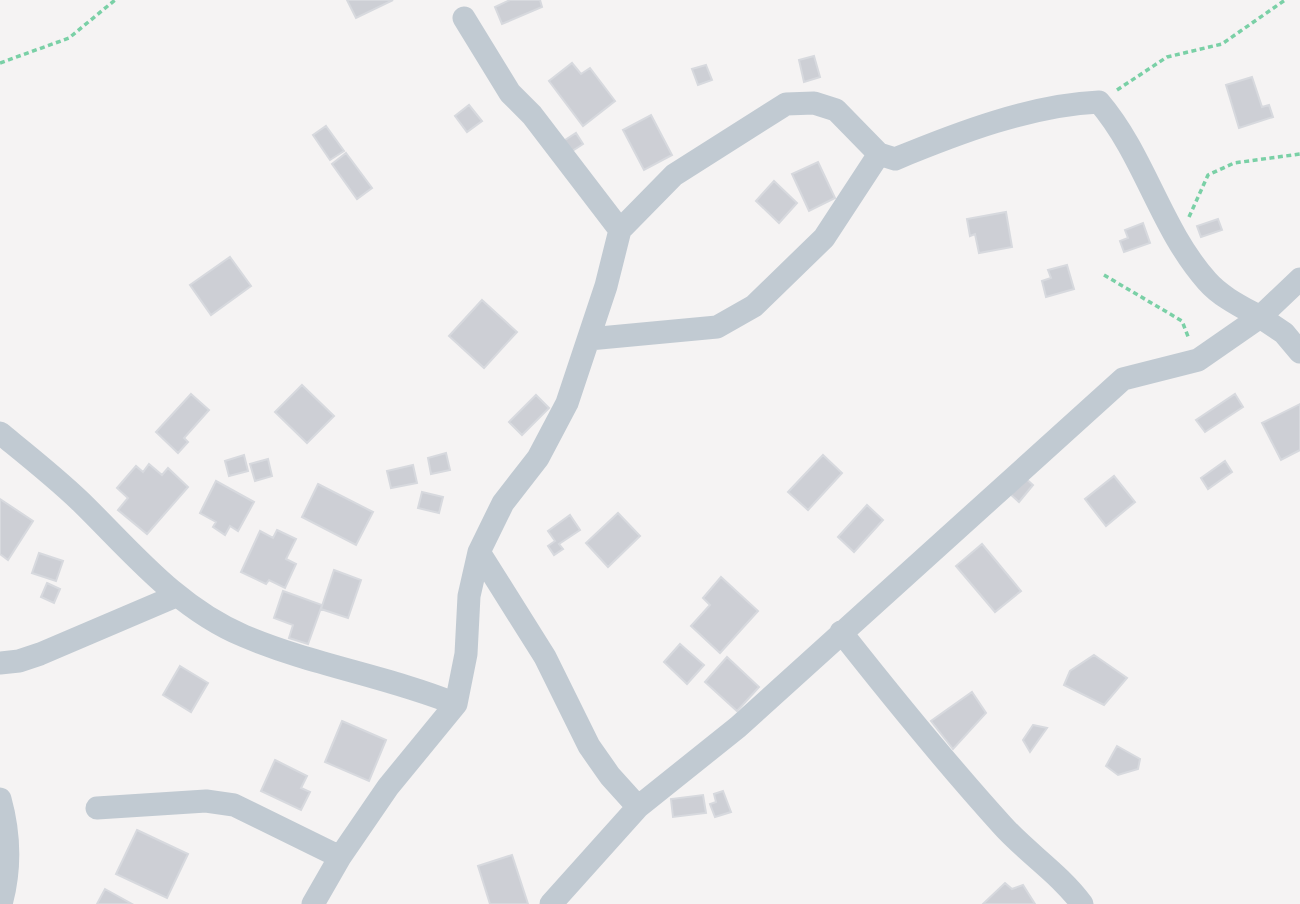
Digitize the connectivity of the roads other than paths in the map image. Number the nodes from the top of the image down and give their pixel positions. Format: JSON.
{"nodes":[{"id":1,"x":464,"y":18,"type":"dead end"},
{"id":2,"x":879,"y":154,"type":"junction"},
{"id":3,"x":620,"y":230,"type":"junction"},
{"id":4,"x":1300,"y":279,"type":"edge"},
{"id":5,"x":1260,"y":317,"type":"junction"},
{"id":6,"x":589,"y":339,"type":"junction"},
{"id":7,"x":1300,"y":352,"type":"edge"},
{"id":8,"x":0,"y":433,"type":"edge"},
{"id":9,"x":479,"y":552,"type":"junction"},
{"id":10,"x":176,"y":596,"type":"junction"},
{"id":11,"x":841,"y":632,"type":"junction"},
{"id":12,"x":0,"y":663,"type":"edge"},
{"id":13,"x":456,"y":704,"type":"junction"},
{"id":14,"x":0,"y":799,"type":"edge"},
{"id":15,"x":638,"y":807,"type":"junction"},
{"id":16,"x":97,"y":808,"type":"dead end"},
{"id":17,"x":340,"y":857,"type":"junction"},
{"id":18,"x":1,"y":904,"type":"edge"},
{"id":19,"x":313,"y":904,"type":"edge"},
{"id":20,"x":551,"y":904,"type":"edge"},
{"id":21,"x":1082,"y":904,"type":"edge"}],
"edges":[{"from":1,"to":3,"type":"street"},
{"from":2,"to":3,"type":"street"},
{"from":2,"to":5,"type":"street"},
{"from":2,"to":6,"type":"street"},
{"from":3,"to":6,"type":"street"},
{"from":4,"to":5,"type":"street"},
{"from":5,"to":7,"type":"street"},
{"from":5,"to":11,"type":"street"},
{"from":6,"to":9,"type":"street"},
{"from":8,"to":10,"type":"street"},
{"from":9,"to":13,"type":"street"},
{"from":9,"to":15,"type":"street"},
{"from":10,"to":12,"type":"street"},
{"from":10,"to":13,"type":"street"},
{"from":11,"to":15,"type":"street"},
{"from":11,"to":21,"type":"street"},
{"from":13,"to":17,"type":"street"},
{"from":14,"to":18,"type":"street"},
{"from":15,"to":20,"type":"street"},
{"from":16,"to":17,"type":"street"},
{"from":17,"to":19,"type":"street"}]}
